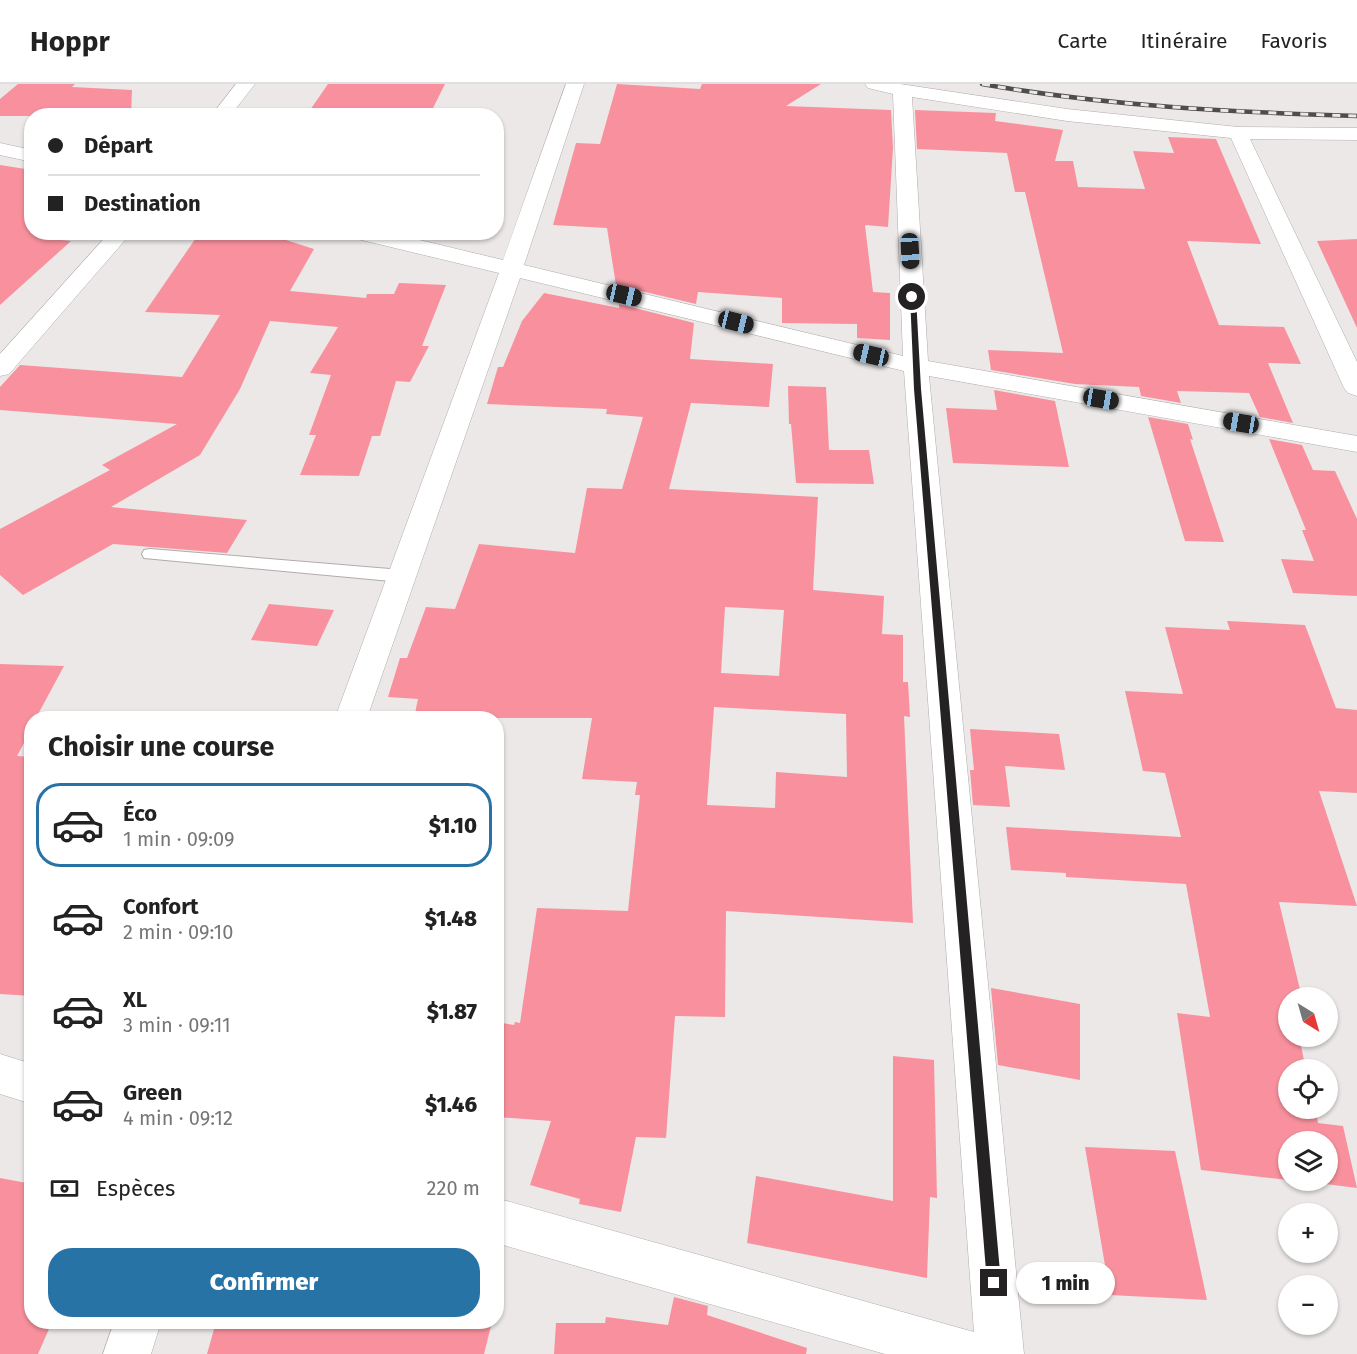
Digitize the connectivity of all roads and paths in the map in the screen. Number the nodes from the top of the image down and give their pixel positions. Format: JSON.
{"nodes":[{"id":1,"x":246,"y":84,"type":"edge"},
{"id":2,"x":574,"y":84,"type":"edge"},
{"id":3,"x":888,"y":87,"type":"edge"},
{"id":4,"x":226,"y":108,"type":"edge"},
{"id":5,"x":1238,"y":133,"type":"junction"},
{"id":6,"x":1357,"y":134,"type":"edge"},
{"id":7,"x":0,"y":149,"type":"edge"},
{"id":8,"x":24,"y":154,"type":"edge"},
{"id":9,"x":115,"y":240,"type":"edge"},
{"id":10,"x":391,"y":240,"type":"edge"},
{"id":11,"x":512,"y":268,"type":"junction"},
{"id":12,"x":916,"y":366,"type":"junction"},
{"id":13,"x":0,"y":369,"type":"edge"},
{"id":14,"x":1357,"y":388,"type":"edge"},
{"id":15,"x":1357,"y":444,"type":"edge"},
{"id":16,"x":150,"y":554,"type":"dead end"},
{"id":17,"x":402,"y":576,"type":"junction"},
{"id":18,"x":354,"y":711,"type":"edge"},
{"id":19,"x":0,"y":1074,"type":"edge"},
{"id":20,"x":24,"y":1082,"type":"edge"},
{"id":21,"x":504,"y":1222,"type":"edge"},
{"id":22,"x":136,"y":1329,"type":"edge"},
{"id":23,"x":127,"y":1354,"type":"edge"},
{"id":24,"x":969,"y":1354,"type":"edge"},
{"id":25,"x":1000,"y":1354,"type":"edge"}],
"edges":[{"from":1,"to":4,"type":"street"},
{"from":2,"to":11,"type":"street"},
{"from":3,"to":5,"type":"street"},
{"from":3,"to":12,"type":"street"},
{"from":5,"to":6,"type":"street"},
{"from":5,"to":14,"type":"street"},
{"from":7,"to":8,"type":"street"},
{"from":9,"to":13,"type":"street"},
{"from":10,"to":11,"type":"street"},
{"from":11,"to":12,"type":"street"},
{"from":11,"to":17,"type":"street"},
{"from":12,"to":15,"type":"street"},
{"from":12,"to":25,"type":"street"},
{"from":16,"to":17,"type":"lane"},
{"from":17,"to":18,"type":"street"},
{"from":19,"to":20,"type":"street"},
{"from":21,"to":24,"type":"street"},
{"from":22,"to":23,"type":"street"}]}
